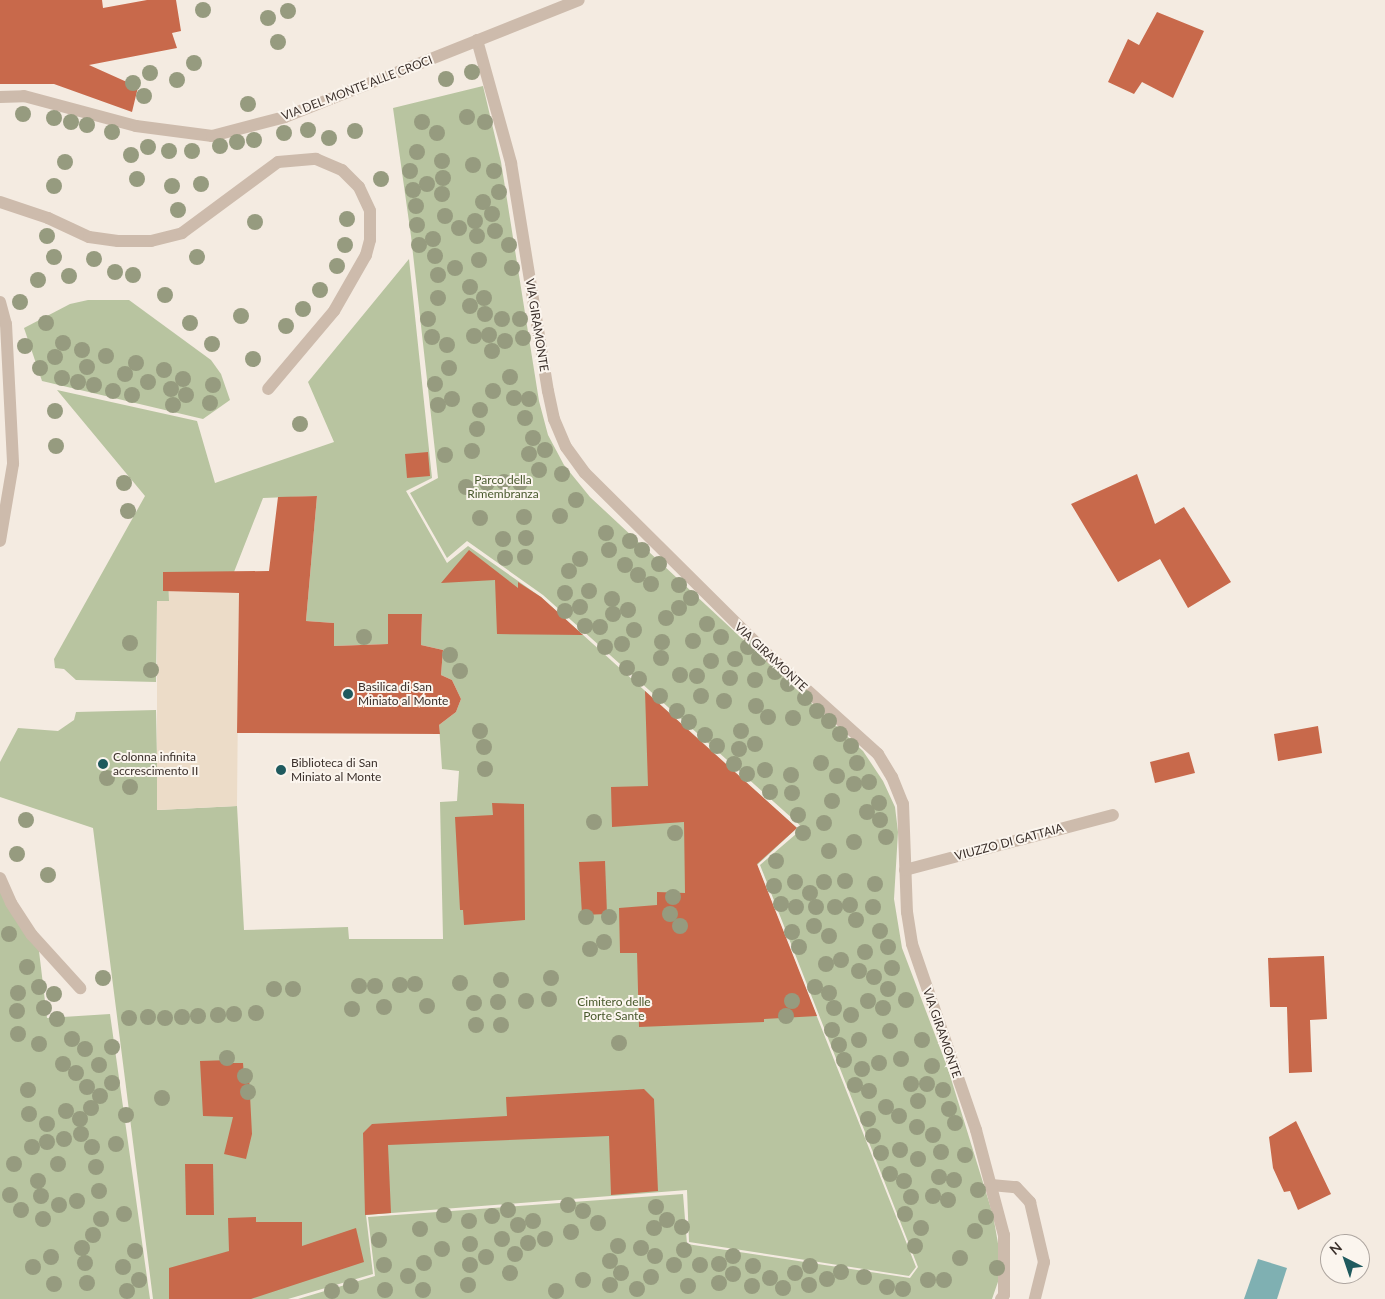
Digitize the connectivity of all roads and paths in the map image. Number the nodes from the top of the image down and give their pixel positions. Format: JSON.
{"nodes":[{"id":1,"x":579,"y":0,"type":"edge"},
{"id":2,"x":477,"y":40,"type":"junction"},
{"id":3,"x":0,"y":97,"type":"edge"},
{"id":4,"x":0,"y":202,"type":"edge"},
{"id":5,"x":0,"y":302,"type":"edge"},
{"id":6,"x":268,"y":389,"type":"dead end"},
{"id":7,"x":0,"y":541,"type":"edge"},
{"id":8,"x":1113,"y":815,"type":"dead end"},
{"id":9,"x":905,"y":870,"type":"junction"},
{"id":10,"x":0,"y":878,"type":"edge"},
{"id":11,"x":80,"y":988,"type":"dead end"},
{"id":12,"x":990,"y":1185,"type":"junction"},
{"id":13,"x":1001,"y":1299,"type":"edge"},
{"id":14,"x":1035,"y":1299,"type":"edge"}],
"edges":[{"from":1,"to":2,"type":"street","name":"VIA DEL MONTE ALLE CROCI"},
{"from":2,"to":3,"type":"street","name":"VIA DEL MONTE ALLE CROCI"},
{"from":2,"to":9,"type":"street","name":"VIA GIRAMONTE"},
{"from":4,"to":6,"type":"street"},
{"from":5,"to":7,"type":"street"},
{"from":8,"to":9,"type":"street","name":"VIUZZO DI GATTAIA"},
{"from":9,"to":12,"type":"street","name":"VIA GIRAMONTE"},
{"from":10,"to":11,"type":"street"},
{"from":12,"to":13,"type":"street","name":"VIA GIRAMONTE"},
{"from":12,"to":14,"type":"street"}]}
